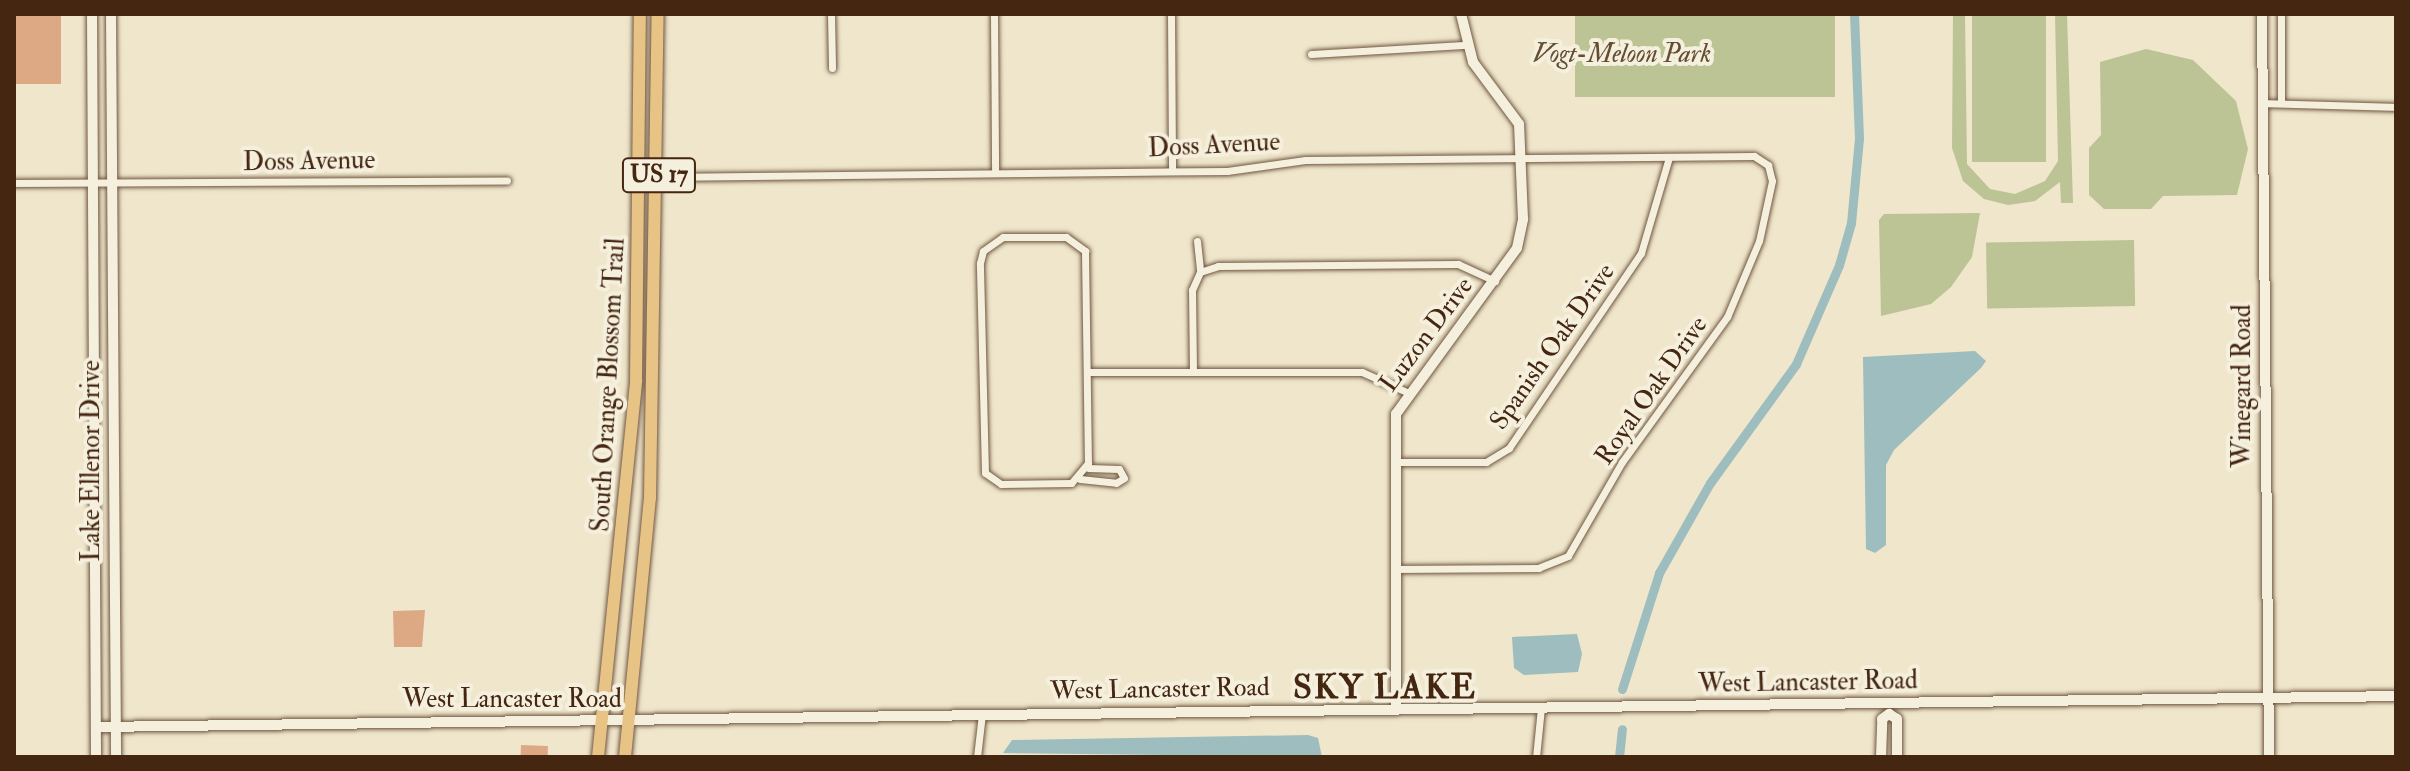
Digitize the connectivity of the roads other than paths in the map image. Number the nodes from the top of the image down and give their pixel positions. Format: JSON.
{"nodes":[{"id":1,"x":92,"y":14,"type":"edge"},
{"id":2,"x":111,"y":14,"type":"edge"},
{"id":3,"x":640,"y":14,"type":"edge"},
{"id":4,"x":658,"y":14,"type":"edge"},
{"id":5,"x":831,"y":14,"type":"edge"},
{"id":6,"x":994,"y":14,"type":"edge"},
{"id":7,"x":1171,"y":14,"type":"edge"},
{"id":8,"x":1461,"y":14,"type":"edge"},
{"id":9,"x":2262,"y":14,"type":"edge"},
{"id":10,"x":2281,"y":14,"type":"edge"},
{"id":11,"x":1464,"y":45,"type":"junction"},
{"id":12,"x":1311,"y":54,"type":"dead end"},
{"id":13,"x":832,"y":68,"type":"dead end"},
{"id":14,"x":2263,"y":103,"type":"junction"},
{"id":15,"x":2281,"y":103,"type":"junction"},
{"id":16,"x":2396,"y":107,"type":"edge"},
{"id":17,"x":1669,"y":157,"type":"junction"},
{"id":18,"x":1522,"y":159,"type":"junction"},
{"id":19,"x":641,"y":161,"type":"junction"},
{"id":20,"x":1768,"y":165,"type":"joint"},
{"id":21,"x":1172,"y":170,"type":"junction"},
{"id":22,"x":995,"y":172,"type":"junction"},
{"id":23,"x":659,"y":177,"type":"junction"},
{"id":24,"x":507,"y":180,"type":"dead end"},
{"id":25,"x":14,"y":183,"type":"edge"},
{"id":26,"x":93,"y":184,"type":"junction"},
{"id":27,"x":112,"y":184,"type":"junction"},
{"id":28,"x":1197,"y":241,"type":"dead end"},
{"id":29,"x":1200,"y":272,"type":"junction"},
{"id":30,"x":1495,"y":281,"type":"junction"},
{"id":31,"x":637,"y":330,"type":"junction"},
{"id":32,"x":655,"y":353,"type":"junction"},
{"id":33,"x":1193,"y":371,"type":"junction"},
{"id":34,"x":1088,"y":372,"type":"junction"},
{"id":35,"x":1409,"y":393,"type":"junction"},
{"id":36,"x":1394,"y":462,"type":"junction"},
{"id":37,"x":95,"y":468,"type":"junction"},
{"id":38,"x":114,"y":468,"type":"junction"},
{"id":39,"x":1088,"y":468,"type":"junction"},
{"id":40,"x":1080,"y":479,"type":"junction"},
{"id":41,"x":1395,"y":569,"type":"junction"},
{"id":42,"x":2396,"y":696,"type":"edge"},
{"id":43,"x":2268,"y":697,"type":"junction"},
{"id":44,"x":1541,"y":708,"type":"junction"},
{"id":45,"x":1396,"y":709,"type":"junction"},
{"id":46,"x":1889,"y":709,"type":"junction"},
{"id":47,"x":982,"y":714,"type":"junction"},
{"id":48,"x":603,"y":721,"type":"junction"},
{"id":49,"x":629,"y":721,"type":"junction"},
{"id":50,"x":117,"y":726,"type":"junction"},
{"id":51,"x":97,"y":727,"type":"junction"},
{"id":52,"x":96,"y":757,"type":"edge"},
{"id":53,"x":116,"y":757,"type":"edge"},
{"id":54,"x":598,"y":757,"type":"edge"},
{"id":55,"x":625,"y":757,"type":"edge"},
{"id":56,"x":977,"y":757,"type":"edge"},
{"id":57,"x":1536,"y":757,"type":"edge"},
{"id":58,"x":1881,"y":757,"type":"edge"},
{"id":59,"x":1897,"y":757,"type":"edge"},
{"id":60,"x":2269,"y":757,"type":"edge"}],
"edges":[{"from":1,"to":26,"type":"street","name":"Lake Ellenor Drive"},
{"from":2,"to":27,"type":"street","name":"Lake Ellenor Drive"},
{"from":3,"to":19,"type":"main road","name":"South Orange Blossom Trail","number":"US 17"},
{"from":4,"to":23,"type":"main road","name":"South Orange Blossom Trail","number":"US 17"},
{"from":5,"to":13,"type":"street"},
{"from":6,"to":22,"type":"street"},
{"from":7,"to":21,"type":"street"},
{"from":8,"to":11,"type":"street","name":"Luzon Drive"},
{"from":9,"to":14,"type":"street","name":"Winegard Road"},
{"from":10,"to":15,"type":"street"},
{"from":11,"to":12,"type":"street"},
{"from":11,"to":18,"type":"street","name":"Luzon Drive"},
{"from":14,"to":15,"type":"street"},
{"from":14,"to":43,"type":"street","name":"Winegard Road"},
{"from":15,"to":16,"type":"street"},
{"from":17,"to":18,"type":"street","name":"Doss Avenue"},
{"from":17,"to":20,"type":"street","name":"Doss Avenue"},
{"from":17,"to":36,"type":"street","name":"Spanish Oak Drive"},
{"from":18,"to":21,"type":"street","name":"Doss Avenue"},
{"from":18,"to":30,"type":"street","name":"Luzon Drive"},
{"from":19,"to":23,"type":"main road"},
{"from":19,"to":31,"type":"main road","name":"South Orange Blossom Trail","number":"US 17"},
{"from":20,"to":41,"type":"street","name":"Royal Oak Drive"},
{"from":21,"to":22,"type":"street","name":"Doss Avenue"},
{"from":22,"to":23,"type":"street","name":"Doss Avenue"},
{"from":23,"to":32,"type":"main road","name":"South Orange Blossom Trail","number":"US 17"},
{"from":24,"to":27,"type":"street","name":"Doss Avenue"},
{"from":25,"to":26,"type":"street"},
{"from":26,"to":27,"type":"street"},
{"from":26,"to":37,"type":"street","name":"Lake Ellenor Drive"},
{"from":27,"to":38,"type":"street","name":"Lake Ellenor Drive"},
{"from":28,"to":29,"type":"street"},
{"from":29,"to":30,"type":"street"},
{"from":29,"to":33,"type":"street"},
{"from":30,"to":35,"type":"street","name":"Luzon Drive"},
{"from":31,"to":32,"type":"main road"},
{"from":31,"to":48,"type":"main road","name":"South Orange Blossom Trail","number":"US 17"},
{"from":32,"to":49,"type":"main road","name":"South Orange Blossom Trail","number":"US 17"},
{"from":33,"to":34,"type":"street"},
{"from":33,"to":35,"type":"street"},
{"from":34,"to":39,"type":"street"},
{"from":34,"to":40,"type":"street"},
{"from":35,"to":36,"type":"street","name":"Luzon Drive"},
{"from":36,"to":41,"type":"street","name":"Luzon Drive"},
{"from":37,"to":38,"type":"street"},
{"from":37,"to":51,"type":"street","name":"Lake Ellenor Drive"},
{"from":38,"to":50,"type":"street","name":"Lake Ellenor Drive"},
{"from":39,"to":40,"type":"street"},
{"from":39,"to":40,"type":"street"},
{"from":41,"to":45,"type":"street","name":"Luzon Drive"},
{"from":42,"to":43,"type":"street","name":"West Lancaster Road"},
{"from":43,"to":46,"type":"street","name":"West Lancaster Road"},
{"from":43,"to":60,"type":"street","name":"Winegard Road"},
{"from":44,"to":45,"type":"street","name":"West Lancaster Road"},
{"from":44,"to":46,"type":"street","name":"West Lancaster Road"},
{"from":44,"to":57,"type":"street"},
{"from":45,"to":47,"type":"street","name":"West Lancaster Road"},
{"from":46,"to":58,"type":"street"},
{"from":46,"to":59,"type":"street"},
{"from":47,"to":49,"type":"street","name":"West Lancaster Road"},
{"from":47,"to":56,"type":"street"},
{"from":48,"to":49,"type":"street","name":"West Lancaster Road"},
{"from":48,"to":50,"type":"street","name":"West Lancaster Road"},
{"from":48,"to":54,"type":"main road","name":"South Orange Blossom Trail","number":"US 17"},
{"from":49,"to":55,"type":"main road","name":"South Orange Blossom Trail","number":"US 17"},
{"from":50,"to":51,"type":"street","name":"West Lancaster Road"},
{"from":50,"to":53,"type":"street","name":"Lake Ellenor Drive"},
{"from":51,"to":52,"type":"street","name":"Lake Ellenor Drive"}]}
